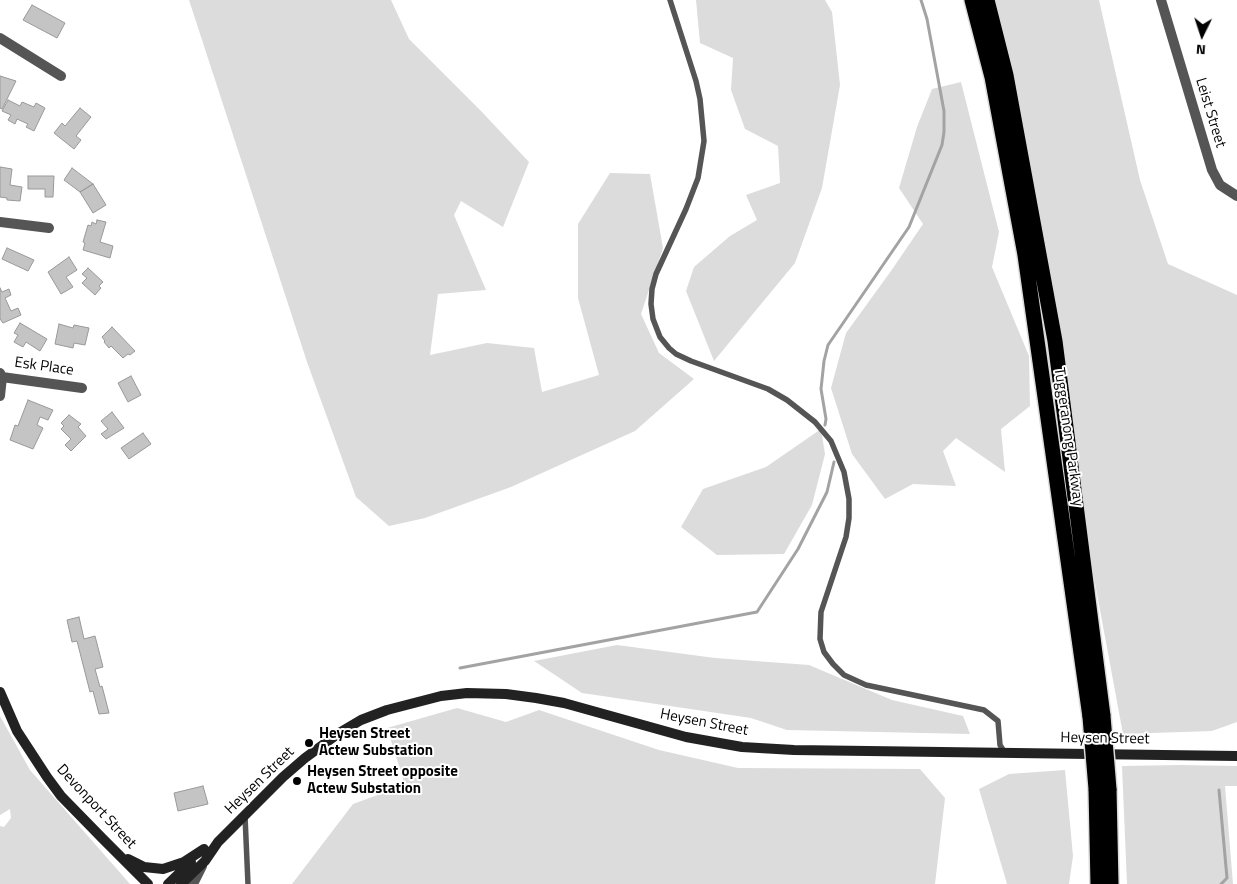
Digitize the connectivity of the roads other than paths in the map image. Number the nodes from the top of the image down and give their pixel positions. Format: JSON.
{"nodes":[{"id":1,"x":670,"y":0,"type":"edge"},
{"id":2,"x":972,"y":0,"type":"edge"},
{"id":3,"x":987,"y":0,"type":"edge"},
{"id":4,"x":1161,"y":0,"type":"edge"},
{"id":5,"x":0,"y":38,"type":"edge"},
{"id":6,"x":61,"y":76,"type":"dead end"},
{"id":7,"x":1237,"y":196,"type":"edge"},
{"id":8,"x":0,"y":222,"type":"edge"},
{"id":9,"x":49,"y":228,"type":"dead end"},
{"id":10,"x":1,"y":375,"type":"edge"},
{"id":11,"x":82,"y":388,"type":"dead end"},
{"id":12,"x":0,"y":396,"type":"edge"},
{"id":13,"x":0,"y":692,"type":"edge"},
{"id":14,"x":1096,"y":716,"type":"junction"},
{"id":15,"x":1004,"y":753,"type":"junction"},
{"id":16,"x":1237,"y":756,"type":"edge"},
{"id":17,"x":1102,"y":789,"type":"junction"},
{"id":18,"x":244,"y":816,"type":"junction"},
{"id":19,"x":218,"y":842,"type":"junction"},
{"id":20,"x":109,"y":845,"type":"junction"},
{"id":21,"x":204,"y":849,"type":"junction"},
{"id":22,"x":206,"y":861,"type":"junction"},
{"id":23,"x":148,"y":884,"type":"edge"},
{"id":24,"x":168,"y":884,"type":"edge"},
{"id":25,"x":181,"y":884,"type":"edge"},
{"id":26,"x":193,"y":884,"type":"edge"},
{"id":27,"x":248,"y":884,"type":"edge"},
{"id":28,"x":1098,"y":884,"type":"edge"},
{"id":29,"x":1111,"y":884,"type":"edge"}],
"edges":[{"from":1,"to":15,"type":"lane"},
{"from":2,"to":14,"type":"highway","name":"Tuggeranong Parkway"},
{"from":3,"to":14,"type":"highway","name":"Tuggeranong Parkway"},
{"from":4,"to":7,"type":"street","name":"Leist Street"},
{"from":5,"to":6,"type":"street"},
{"from":8,"to":9,"type":"street"},
{"from":10,"to":11,"type":"street","name":"Esk Place"},
{"from":10,"to":12,"type":"street"},
{"from":13,"to":20,"type":"main road","name":"Devonport Street"},
{"from":14,"to":17,"type":"highway","name":"Tuggeranong Parkway","bridge":true},
{"from":15,"to":16,"type":"main road","name":"Heysen Street"},
{"from":15,"to":18,"type":"main road","name":"Heysen Street"},
{"from":17,"to":28,"type":"highway","name":"Tuggeranong Parkway"},
{"from":17,"to":29,"type":"highway","name":"Tuggeranong Parkway"},
{"from":18,"to":19,"type":"main road","name":"Heysen Street"},
{"from":18,"to":27,"type":"lane"},
{"from":19,"to":21,"type":"main road","name":"Heysen Street"},
{"from":19,"to":22,"type":"main road","name":"Heysen Street"},
{"from":20,"to":21,"type":"main road"},
{"from":20,"to":23,"type":"main road","name":"Devonport Street"},
{"from":21,"to":24,"type":"main road","name":"Heysen Street"},
{"from":22,"to":25,"type":"main road","name":"Heysen Street"},
{"from":22,"to":26,"type":"street"}]}
